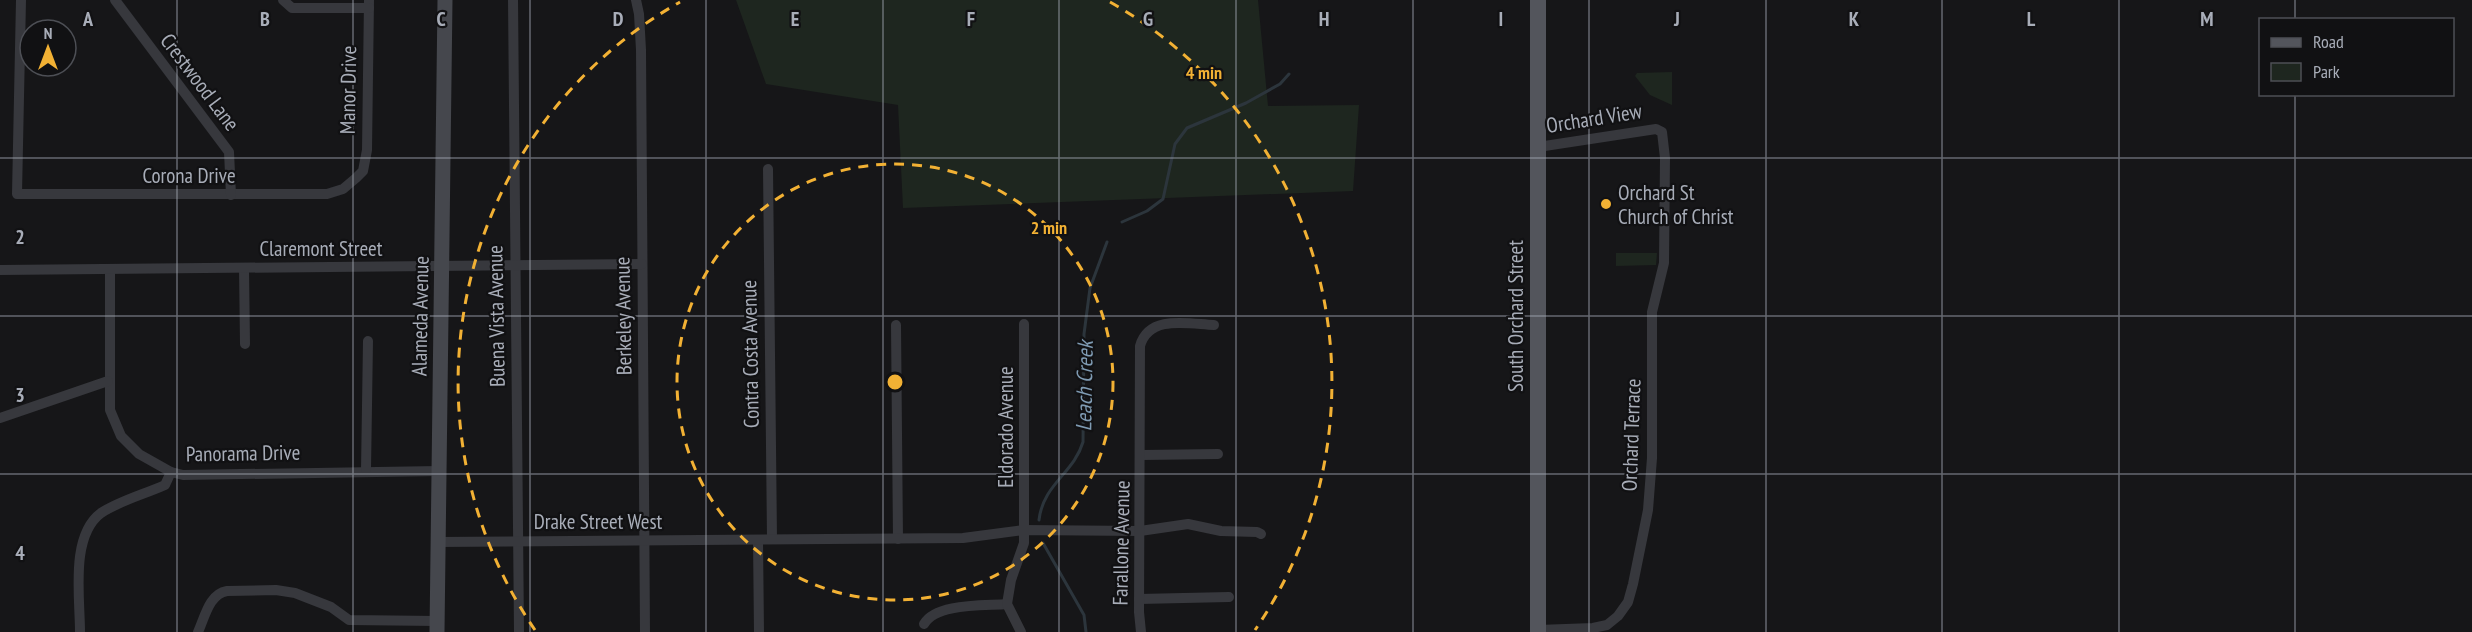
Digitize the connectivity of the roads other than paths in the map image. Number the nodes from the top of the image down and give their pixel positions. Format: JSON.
{"nodes":[{"id":1,"x":21,"y":0,"type":"edge"},
{"id":2,"x":115,"y":0,"type":"edge"},
{"id":3,"x":283,"y":0,"type":"edge"},
{"id":4,"x":445,"y":0,"type":"edge"},
{"id":5,"x":513,"y":0,"type":"edge"},
{"id":6,"x":636,"y":0,"type":"edge"},
{"id":7,"x":1538,"y":0,"type":"edge"},
{"id":8,"x":369,"y":4,"type":"edge"},
{"id":9,"x":1656,"y":129,"type":"joint"},
{"id":10,"x":1538,"y":147,"type":"junction"},
{"id":11,"x":768,"y":169,"type":"dead end"},
{"id":12,"x":356,"y":178,"type":"joint"},
{"id":13,"x":231,"y":195,"type":"junction"},
{"id":14,"x":642,"y":264,"type":"junction"},
{"id":15,"x":514,"y":266,"type":"junction"},
{"id":16,"x":244,"y":268,"type":"junction"},
{"id":17,"x":442,"y":268,"type":"junction"},
{"id":18,"x":110,"y":269,"type":"junction"},
{"id":19,"x":0,"y":270,"type":"edge"},
{"id":20,"x":1024,"y":324,"type":"dead end"},
{"id":21,"x":896,"y":325,"type":"dead end"},
{"id":22,"x":1214,"y":325,"type":"dead end"},
{"id":23,"x":368,"y":341,"type":"dead end"},
{"id":24,"x":244,"y":344,"type":"dead end"},
{"id":25,"x":108,"y":381,"type":"junction"},
{"id":26,"x":0,"y":418,"type":"edge"},
{"id":27,"x":1218,"y":454,"type":"dead end"},
{"id":28,"x":1142,"y":455,"type":"junction"},
{"id":29,"x":366,"y":470,"type":"junction"},
{"id":30,"x":439,"y":471,"type":"junction"},
{"id":31,"x":171,"y":472,"type":"junction"},
{"id":32,"x":1024,"y":530,"type":"junction"},
{"id":33,"x":1140,"y":531,"type":"junction"},
{"id":34,"x":1260,"y":534,"type":"dead end"},
{"id":35,"x":772,"y":539,"type":"junction"},
{"id":36,"x":898,"y":539,"type":"junction"},
{"id":37,"x":518,"y":540,"type":"junction"},
{"id":38,"x":758,"y":540,"type":"junction"},
{"id":39,"x":645,"y":541,"type":"junction"},
{"id":40,"x":438,"y":542,"type":"junction"},
{"id":41,"x":1230,"y":597,"type":"dead end"},
{"id":42,"x":1139,"y":599,"type":"junction"},
{"id":43,"x":1007,"y":604,"type":"junction"},
{"id":44,"x":924,"y":624,"type":"dead end"},
{"id":45,"x":437,"y":627,"type":"edge"},
{"id":46,"x":1538,"y":631,"type":"edge"},
{"id":47,"x":80,"y":632,"type":"edge"},
{"id":48,"x":198,"y":632,"type":"edge"},
{"id":49,"x":519,"y":632,"type":"edge"},
{"id":50,"x":645,"y":632,"type":"edge"},
{"id":51,"x":759,"y":632,"type":"edge"},
{"id":52,"x":1021,"y":632,"type":"edge"},
{"id":53,"x":1141,"y":632,"type":"edge"}],
"edges":[{"from":1,"to":13,"type":"street","name":"Corona Drive"},
{"from":2,"to":13,"type":"street","name":"Crestwood Lane"},
{"from":3,"to":8,"type":"street"},
{"from":4,"to":17,"type":"street","name":"Alameda Avenue"},
{"from":5,"to":15,"type":"street","name":"Buena Vista Avenue"},
{"from":6,"to":14,"type":"street","name":"Berkeley Avenue"},
{"from":7,"to":10,"type":"main road","name":"South Orchard Street"},
{"from":8,"to":12,"type":"street","name":"Manor Drive"},
{"from":9,"to":10,"type":"street","name":"Orchard View"},
{"from":9,"to":46,"type":"street","name":"Orchard Terrace"},
{"from":10,"to":46,"type":"main road","name":"South Orchard Street"},
{"from":11,"to":35,"type":"street","name":"Contra Costa Avenue"},
{"from":12,"to":13,"type":"street","name":"Corona Drive"},
{"from":14,"to":15,"type":"street","name":"Claremont Street"},
{"from":14,"to":39,"type":"street","name":"Berkeley Avenue"},
{"from":15,"to":17,"type":"street","name":"Claremont Street"},
{"from":15,"to":37,"type":"street","name":"Buena Vista Avenue"},
{"from":16,"to":17,"type":"street","name":"Claremont Street"},
{"from":16,"to":18,"type":"street","name":"Claremont Street"},
{"from":16,"to":24,"type":"street"},
{"from":17,"to":30,"type":"street","name":"Alameda Avenue"},
{"from":18,"to":19,"type":"street","name":"Claremont Street"},
{"from":18,"to":25,"type":"street","name":"Panorama Drive"},
{"from":20,"to":32,"type":"street","name":"Eldorado Avenue"},
{"from":21,"to":36,"type":"street"},
{"from":22,"to":28,"type":"street","name":"Farallone Avenue"},
{"from":23,"to":29,"type":"street"},
{"from":25,"to":26,"type":"street"},
{"from":25,"to":31,"type":"street","name":"Panorama Drive"},
{"from":27,"to":28,"type":"street","name":"Farallone Avenue"},
{"from":28,"to":33,"type":"street","name":"Farallone Avenue"},
{"from":29,"to":30,"type":"street","name":"Panorama Drive"},
{"from":29,"to":31,"type":"street","name":"Panorama Drive"},
{"from":30,"to":40,"type":"street","name":"Alameda Avenue"},
{"from":31,"to":47,"type":"street"},
{"from":32,"to":33,"type":"street"},
{"from":32,"to":36,"type":"street"},
{"from":32,"to":43,"type":"street","name":"Eldorado Avenue"},
{"from":33,"to":34,"type":"street"},
{"from":33,"to":42,"type":"street","name":"Farallone Avenue"},
{"from":35,"to":36,"type":"street"},
{"from":35,"to":38,"type":"street","name":"Drake Street West"},
{"from":37,"to":39,"type":"street","name":"Drake Street West"},
{"from":37,"to":40,"type":"street","name":"Drake Street West"},
{"from":37,"to":49,"type":"street","name":"Buena Vista Avenue"},
{"from":38,"to":39,"type":"street","name":"Drake Street West"},
{"from":38,"to":51,"type":"street"},
{"from":39,"to":50,"type":"street","name":"Berkeley Avenue"},
{"from":40,"to":45,"type":"street","name":"Alameda Avenue"},
{"from":41,"to":42,"type":"street"},
{"from":42,"to":53,"type":"street","name":"Farallone Avenue"},
{"from":43,"to":44,"type":"street"},
{"from":43,"to":52,"type":"street"},
{"from":45,"to":48,"type":"street"}]}
